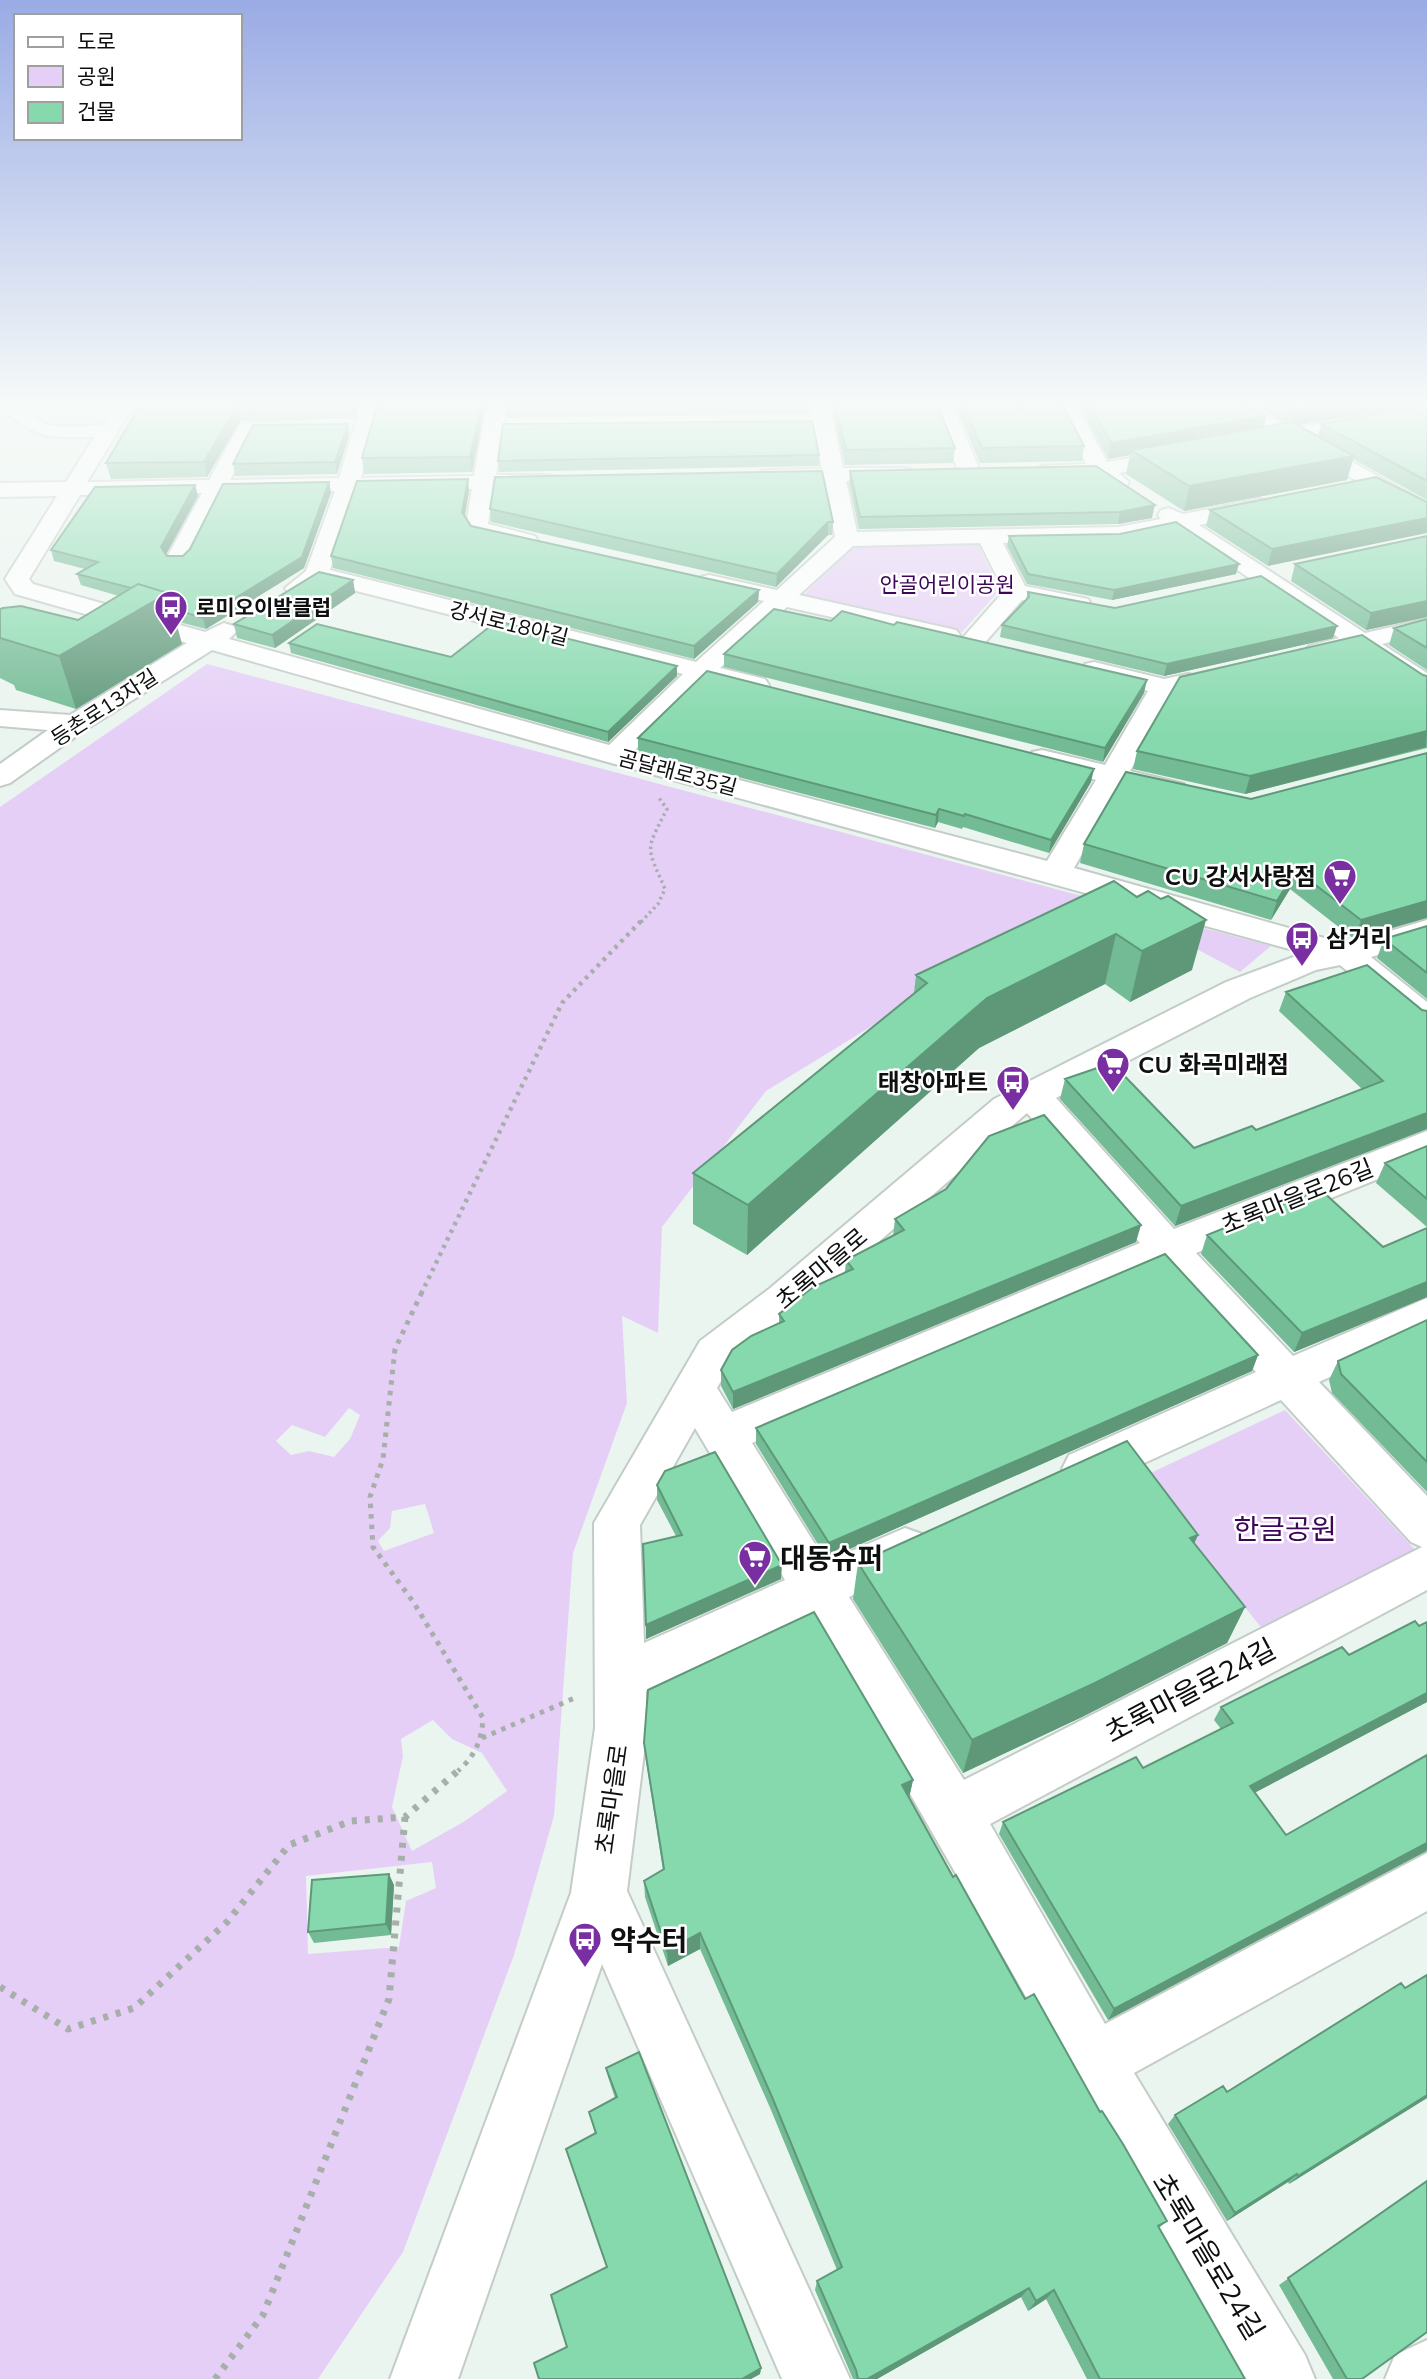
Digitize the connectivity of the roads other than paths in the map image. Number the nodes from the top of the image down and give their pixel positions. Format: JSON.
{"nodes":[{"id":1,"x":57,"y":513,"type":"edge"},
{"id":2,"x":204,"y":513,"type":"edge"},
{"id":3,"x":338,"y":513,"type":"edge"},
{"id":4,"x":479,"y":513,"type":"edge"},
{"id":5,"x":842,"y":513,"type":"edge"},
{"id":6,"x":1166,"y":513,"type":"edge"},
{"id":7,"x":1224,"y":513,"type":"edge"},
{"id":8,"x":1179,"y":522,"type":"junction"},
{"id":9,"x":988,"y":537,"type":"junction"},
{"id":10,"x":847,"y":539,"type":"junction"},
{"id":11,"x":549,"y":546,"type":"edge"},
{"id":12,"x":178,"y":559,"type":"edge"},
{"id":13,"x":1290,"y":571,"type":"edge"},
{"id":14,"x":317,"y":574,"type":"junction"},
{"id":15,"x":685,"y":577,"type":"edge"},
{"id":16,"x":1263,"y":577,"type":"junction"},
{"id":17,"x":9,"y":581,"type":"edge"},
{"id":18,"x":1225,"y":585,"type":"edge"},
{"id":19,"x":1016,"y":592,"type":"junction"},
{"id":20,"x":781,"y":598,"type":"junction"},
{"id":21,"x":274,"y":601,"type":"edge"},
{"id":22,"x":1100,"y":608,"type":"edge"},
{"id":23,"x":242,"y":621,"type":"edge"},
{"id":24,"x":1427,"y":626,"type":"edge"},
{"id":25,"x":210,"y":640,"type":"junction"},
{"id":26,"x":972,"y":641,"type":"junction"},
{"id":27,"x":1361,"y":641,"type":"junction"},
{"id":28,"x":998,"y":647,"type":"edge"},
{"id":29,"x":1295,"y":657,"type":"edge"},
{"id":30,"x":1074,"y":666,"type":"edge"},
{"id":31,"x":701,"y":671,"type":"junction"},
{"id":32,"x":1216,"y":675,"type":"edge"},
{"id":33,"x":1427,"y":685,"type":"edge"},
{"id":34,"x":1164,"y":687,"type":"junction"},
{"id":35,"x":781,"y":692,"type":"edge"},
{"id":36,"x":0,"y":718,"type":"edge"},
{"id":37,"x":75,"y":724,"type":"junction"},
{"id":38,"x":1019,"y":752,"type":"edge"},
{"id":39,"x":614,"y":755,"type":"junction"},
{"id":40,"x":1112,"y":776,"type":"junction"},
{"id":41,"x":0,"y":777,"type":"edge"},
{"id":42,"x":1205,"y":797,"type":"edge"},
{"id":43,"x":1056,"y":873,"type":"junction"},
{"id":44,"x":1427,"y":930,"type":"edge"},
{"id":45,"x":1346,"y":954,"type":"junction"},
{"id":46,"x":1427,"y":1018,"type":"edge"},
{"id":47,"x":1032,"y":1095,"type":"junction"},
{"id":48,"x":1427,"y":1144,"type":"edge"},
{"id":49,"x":1167,"y":1248,"type":"junction"},
{"id":50,"x":1427,"y":1314,"type":"edge"},
{"id":51,"x":1289,"y":1379,"type":"junction"},
{"id":52,"x":694,"y":1388,"type":"junction"},
{"id":53,"x":725,"y":1435,"type":"junction"},
{"id":54,"x":1045,"y":1487,"type":"edge"},
{"id":55,"x":1427,"y":1528,"type":"edge"},
{"id":56,"x":943,"y":1532,"type":"edge"},
{"id":57,"x":1427,"y":1566,"type":"edge"},
{"id":58,"x":815,"y":1589,"type":"junction"},
{"id":59,"x":620,"y":1678,"type":"junction"},
{"id":60,"x":954,"y":1814,"type":"junction"},
{"id":61,"x":1427,"y":1881,"type":"edge"},
{"id":62,"x":599,"y":1893,"type":"junction"},
{"id":63,"x":1094,"y":2062,"type":"junction"},
{"id":64,"x":1427,"y":2373,"type":"edge"},
{"id":65,"x":424,"y":2379,"type":"edge"},
{"id":66,"x":816,"y":2379,"type":"edge"},
{"id":67,"x":1282,"y":2379,"type":"edge"},
{"id":68,"x":1419,"y":2379,"type":"edge"}],
"edges":[{"from":1,"to":17,"type":"street","name":"곰달래로35길"},
{"from":2,"to":12,"type":"street"},
{"from":3,"to":14,"type":"street"},
{"from":4,"to":11,"type":"street"},
{"from":5,"to":10,"type":"street"},
{"from":6,"to":8,"type":"street"},
{"from":7,"to":8,"type":"street"},
{"from":8,"to":9,"type":"street"},
{"from":8,"to":16,"type":"street"},
{"from":9,"to":10,"type":"street"},
{"from":9,"to":19,"type":"street"},
{"from":10,"to":20,"type":"street"},
{"from":13,"to":16,"type":"street"},
{"from":14,"to":21,"type":"street"},
{"from":14,"to":31,"type":"street","name":"강서로18아길"},
{"from":15,"to":20,"type":"street"},
{"from":16,"to":18,"type":"street"},
{"from":16,"to":27,"type":"street"},
{"from":17,"to":25,"type":"street","name":"곰달래로35길"},
{"from":19,"to":22,"type":"street"},
{"from":19,"to":26,"type":"street"},
{"from":20,"to":26,"type":"street"},
{"from":20,"to":31,"type":"street"},
{"from":23,"to":25,"type":"street","name":"등촌로13자길"},
{"from":24,"to":27,"type":"street"},
{"from":25,"to":37,"type":"street","name":"등촌로13자길"},
{"from":25,"to":39,"type":"street","name":"곰달래로35길"},
{"from":26,"to":28,"type":"street"},
{"from":27,"to":29,"type":"street"},
{"from":27,"to":33,"type":"street"},
{"from":30,"to":34,"type":"street"},
{"from":31,"to":35,"type":"street","name":"강서로18아길"},
{"from":31,"to":39,"type":"street"},
{"from":32,"to":34,"type":"street"},
{"from":34,"to":40,"type":"street"},
{"from":36,"to":37,"type":"street"},
{"from":37,"to":41,"type":"street","name":"등촌로13자길"},
{"from":38,"to":40,"type":"street"},
{"from":39,"to":43,"type":"street","name":"곰달래로35길"},
{"from":40,"to":42,"type":"street"},
{"from":40,"to":43,"type":"street"},
{"from":43,"to":45,"type":"street","name":"곰달래로35길"},
{"from":44,"to":45,"type":"street","name":"초록마을로"},
{"from":45,"to":46,"type":"street"},
{"from":45,"to":47,"type":"street","name":"초록마을로"},
{"from":47,"to":49,"type":"street"},
{"from":47,"to":52,"type":"street","name":"초록마을로"},
{"from":48,"to":49,"type":"street","name":"초록마을로26길"},
{"from":49,"to":51,"type":"street"},
{"from":49,"to":53,"type":"street"},
{"from":50,"to":51,"type":"street"},
{"from":51,"to":54,"type":"street"},
{"from":51,"to":55,"type":"street"},
{"from":52,"to":53,"type":"street","name":"초록마을로24길"},
{"from":52,"to":59,"type":"street","name":"초록마을로"},
{"from":53,"to":58,"type":"street","name":"초록마을로24길"},
{"from":56,"to":58,"type":"street"},
{"from":57,"to":60,"type":"street","name":"초록마을로24길"},
{"from":58,"to":59,"type":"street"},
{"from":58,"to":60,"type":"street","name":"초록마을로24길"},
{"from":59,"to":62,"type":"street","name":"초록마을로"},
{"from":60,"to":63,"type":"street","name":"초록마을로24길"},
{"from":61,"to":63,"type":"street"},
{"from":62,"to":65,"type":"street","name":"초록마을로"},
{"from":62,"to":66,"type":"street"},
{"from":63,"to":67,"type":"street","name":"초록마을로24길"},
{"from":64,"to":68,"type":"street"}]}
